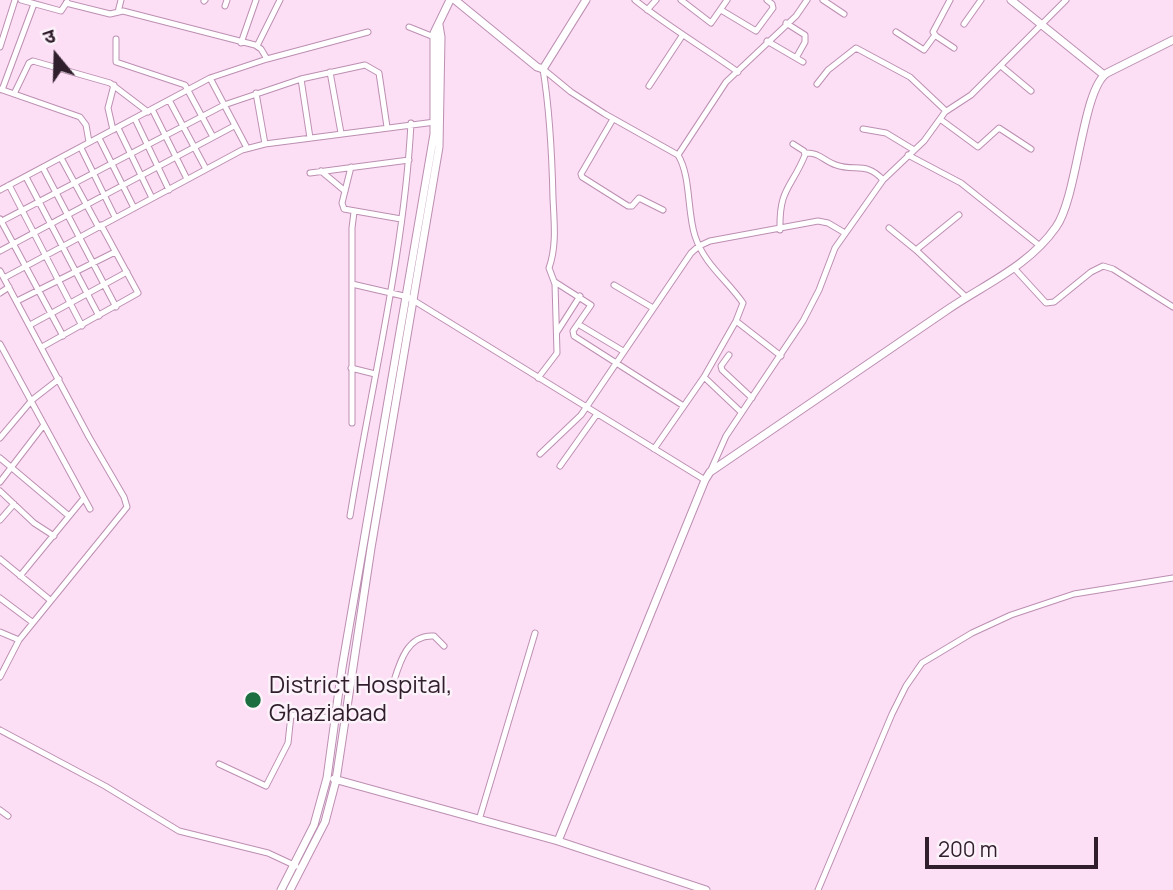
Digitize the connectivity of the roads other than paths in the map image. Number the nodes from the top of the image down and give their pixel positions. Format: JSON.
{"nodes":[{"id":1,"x":15,"y":0,"type":"edge"},
{"id":2,"x":21,"y":0,"type":"edge"},
{"id":3,"x":121,"y":0,"type":"edge"},
{"id":4,"x":256,"y":0,"type":"edge"},
{"id":5,"x":280,"y":0,"type":"edge"},
{"id":6,"x":452,"y":0,"type":"edge"},
{"id":7,"x":586,"y":0,"type":"edge"},
{"id":8,"x":635,"y":0,"type":"edge"},
{"id":9,"x":656,"y":0,"type":"edge"},
{"id":10,"x":681,"y":0,"type":"edge"},
{"id":11,"x":727,"y":0,"type":"edge"},
{"id":12,"x":767,"y":0,"type":"edge"},
{"id":13,"x":807,"y":0,"type":"edge"},
{"id":14,"x":823,"y":0,"type":"edge"},
{"id":15,"x":950,"y":0,"type":"edge"},
{"id":16,"x":981,"y":0,"type":"edge"},
{"id":17,"x":1011,"y":0,"type":"edge"},
{"id":18,"x":1066,"y":0,"type":"edge"},
{"id":19,"x":67,"y":2,"type":"edge"},
{"id":20,"x":34,"y":4,"type":"junction"},
{"id":21,"x":648,"y":10,"type":"junction"},
{"id":22,"x":721,"y":10,"type":"junction"},
{"id":23,"x":118,"y":12,"type":"junction"},
{"id":24,"x":844,"y":14,"type":"dead end"},
{"id":25,"x":786,"y":23,"type":"junction"},
{"id":26,"x":964,"y":24,"type":"dead end"},
{"id":27,"x":439,"y":25,"type":"junction"},
{"id":28,"x":1042,"y":26,"type":"junction"},
{"id":29,"x":409,"y":27,"type":"dead end"},
{"id":30,"x":368,"y":32,"type":"dead end"},
{"id":31,"x":896,"y":32,"type":"dead end"},
{"id":32,"x":935,"y":35,"type":"junction"},
{"id":33,"x":682,"y":36,"type":"junction"},
{"id":34,"x":434,"y":37,"type":"junction"},
{"id":35,"x":116,"y":39,"type":"dead end"},
{"id":36,"x":1173,"y":40,"type":"edge"},
{"id":37,"x":767,"y":41,"type":"junction"},
{"id":38,"x":241,"y":43,"type":"junction"},
{"id":39,"x":0,"y":47,"type":"edge"},
{"id":40,"x":257,"y":47,"type":"junction"},
{"id":41,"x":954,"y":47,"type":"dead end"},
{"id":42,"x":796,"y":58,"type":"junction"},
{"id":43,"x":267,"y":59,"type":"junction"},
{"id":44,"x":803,"y":62,"type":"dead end"},
{"id":45,"x":1002,"y":66,"type":"junction"},
{"id":46,"x":543,"y":69,"type":"junction"},
{"id":47,"x":330,"y":72,"type":"junction"},
{"id":48,"x":738,"y":72,"type":"junction"},
{"id":49,"x":1104,"y":75,"type":"junction"},
{"id":50,"x":210,"y":78,"type":"junction"},
{"id":51,"x":301,"y":79,"type":"junction"},
{"id":52,"x":817,"y":84,"type":"dead end"},
{"id":53,"x":114,"y":85,"type":"junction"},
{"id":54,"x":649,"y":86,"type":"dead end"},
{"id":55,"x":188,"y":88,"type":"junction"},
{"id":56,"x":1,"y":90,"type":"edge"},
{"id":57,"x":1031,"y":91,"type":"dead end"},
{"id":58,"x":256,"y":93,"type":"junction"},
{"id":59,"x":15,"y":94,"type":"junction"},
{"id":60,"x":169,"y":100,"type":"junction"},
{"id":61,"x":224,"y":105,"type":"junction"},
{"id":62,"x":150,"y":111,"type":"junction"},
{"id":63,"x":946,"y":111,"type":"junction"},
{"id":64,"x":202,"y":116,"type":"junction"},
{"id":65,"x":135,"y":119,"type":"junction"},
{"id":66,"x":613,"y":119,"type":"junction"},
{"id":67,"x":940,"y":119,"type":"junction"},
{"id":68,"x":439,"y":121,"type":"junction"},
{"id":69,"x":411,"y":123,"type":"junction"},
{"id":70,"x":183,"y":126,"type":"junction"},
{"id":71,"x":234,"y":126,"type":"junction"},
{"id":72,"x":387,"y":127,"type":"junction"},
{"id":73,"x":116,"y":129,"type":"junction"},
{"id":74,"x":863,"y":129,"type":"dead end"},
{"id":75,"x":341,"y":133,"type":"junction"},
{"id":76,"x":165,"y":135,"type":"junction"},
{"id":77,"x":213,"y":137,"type":"junction"},
{"id":78,"x":99,"y":138,"type":"junction"},
{"id":79,"x":310,"y":138,"type":"junction"},
{"id":80,"x":89,"y":142,"type":"junction"},
{"id":81,"x":265,"y":144,"type":"junction"},
{"id":82,"x":793,"y":144,"type":"dead end"},
{"id":83,"x":148,"y":145,"type":"junction"},
{"id":84,"x":195,"y":147,"type":"junction"},
{"id":85,"x":81,"y":148,"type":"junction"},
{"id":86,"x":247,"y":148,"type":"junction"},
{"id":87,"x":1031,"y":149,"type":"dead end"},
{"id":88,"x":914,"y":150,"type":"junction"},
{"id":89,"x":130,"y":153,"type":"junction"},
{"id":90,"x":805,"y":153,"type":"junction"},
{"id":91,"x":678,"y":155,"type":"junction"},
{"id":92,"x":908,"y":156,"type":"junction"},
{"id":93,"x":177,"y":157,"type":"junction"},
{"id":94,"x":61,"y":158,"type":"junction"},
{"id":95,"x":409,"y":160,"type":"junction"},
{"id":96,"x":112,"y":162,"type":"junction"},
{"id":97,"x":159,"y":167,"type":"junction"},
{"id":98,"x":351,"y":167,"type":"junction"},
{"id":99,"x":43,"y":168,"type":"junction"},
{"id":100,"x":206,"y":169,"type":"junction"},
{"id":101,"x":321,"y":172,"type":"junction"},
{"id":102,"x":93,"y":173,"type":"junction"},
{"id":103,"x":310,"y":173,"type":"dead end"},
{"id":104,"x":140,"y":176,"type":"junction"},
{"id":105,"x":26,"y":177,"type":"junction"},
{"id":106,"x":187,"y":179,"type":"junction"},
{"id":107,"x":883,"y":180,"type":"junction"},
{"id":108,"x":75,"y":183,"type":"junction"},
{"id":109,"x":9,"y":185,"type":"junction"},
{"id":110,"x":123,"y":185,"type":"junction"},
{"id":111,"x":0,"y":190,"type":"edge"},
{"id":112,"x":169,"y":190,"type":"junction"},
{"id":113,"x":56,"y":191,"type":"junction"},
{"id":114,"x":345,"y":191,"type":"junction"},
{"id":115,"x":104,"y":196,"type":"junction"},
{"id":116,"x":152,"y":198,"type":"junction"},
{"id":117,"x":38,"y":201,"type":"junction"},
{"id":118,"x":86,"y":205,"type":"junction"},
{"id":119,"x":134,"y":208,"type":"junction"},
{"id":120,"x":21,"y":210,"type":"junction"},
{"id":121,"x":663,"y":210,"type":"dead end"},
{"id":122,"x":354,"y":212,"type":"junction"},
{"id":123,"x":68,"y":215,"type":"junction"},
{"id":124,"x":959,"y":215,"type":"dead end"},
{"id":125,"x":115,"y":217,"type":"junction"},
{"id":126,"x":401,"y":219,"type":"junction"},
{"id":127,"x":1,"y":220,"type":"edge"},
{"id":128,"x":50,"y":225,"type":"junction"},
{"id":129,"x":99,"y":225,"type":"junction"},
{"id":130,"x":889,"y":229,"type":"dead end"},
{"id":131,"x":780,"y":230,"type":"junction"},
{"id":132,"x":845,"y":233,"type":"junction"},
{"id":133,"x":32,"y":234,"type":"junction"},
{"id":134,"x":79,"y":236,"type":"junction"},
{"id":135,"x":14,"y":244,"type":"junction"},
{"id":136,"x":699,"y":246,"type":"junction"},
{"id":137,"x":1040,"y":246,"type":"junction"},
{"id":138,"x":62,"y":247,"type":"junction"},
{"id":139,"x":916,"y":250,"type":"junction"},
{"id":140,"x":0,"y":251,"type":"edge"},
{"id":141,"x":115,"y":252,"type":"junction"},
{"id":142,"x":44,"y":257,"type":"junction"},
{"id":143,"x":93,"y":262,"type":"junction"},
{"id":144,"x":26,"y":267,"type":"junction"},
{"id":145,"x":1014,"y":268,"type":"junction"},
{"id":146,"x":0,"y":271,"type":"edge"},
{"id":147,"x":75,"y":272,"type":"junction"},
{"id":148,"x":127,"y":272,"type":"junction"},
{"id":149,"x":4,"y":278,"type":"junction"},
{"id":150,"x":57,"y":281,"type":"junction"},
{"id":151,"x":553,"y":281,"type":"junction"},
{"id":152,"x":105,"y":284,"type":"junction"},
{"id":153,"x":352,"y":284,"type":"junction"},
{"id":154,"x":614,"y":285,"type":"dead end"},
{"id":155,"x":9,"y":287,"type":"junction"},
{"id":156,"x":39,"y":290,"type":"junction"},
{"id":157,"x":390,"y":292,"type":"junction"},
{"id":158,"x":0,"y":293,"type":"edge"},
{"id":159,"x":87,"y":293,"type":"junction"},
{"id":160,"x":580,"y":296,"type":"junction"},
{"id":161,"x":966,"y":297,"type":"junction"},
{"id":162,"x":411,"y":299,"type":"junction"},
{"id":163,"x":17,"y":301,"type":"junction"},
{"id":164,"x":69,"y":303,"type":"junction"},
{"id":165,"x":116,"y":307,"type":"junction"},
{"id":166,"x":1173,"y":307,"type":"edge"},
{"id":167,"x":653,"y":308,"type":"junction"},
{"id":168,"x":51,"y":313,"type":"junction"},
{"id":169,"x":99,"y":316,"type":"junction"},
{"id":170,"x":736,"y":321,"type":"junction"},
{"id":171,"x":578,"y":324,"type":"junction"},
{"id":172,"x":30,"y":325,"type":"junction"},
{"id":173,"x":82,"y":326,"type":"junction"},
{"id":174,"x":557,"y":332,"type":"junction"},
{"id":175,"x":64,"y":336,"type":"junction"},
{"id":176,"x":0,"y":344,"type":"edge"},
{"id":177,"x":42,"y":347,"type":"junction"},
{"id":178,"x":623,"y":351,"type":"junction"},
{"id":179,"x":729,"y":355,"type":"dead end"},
{"id":180,"x":781,"y":356,"type":"junction"},
{"id":181,"x":615,"y":363,"type":"junction"},
{"id":182,"x":351,"y":368,"type":"junction"},
{"id":183,"x":375,"y":374,"type":"junction"},
{"id":184,"x":704,"y":377,"type":"junction"},
{"id":185,"x":538,"y":378,"type":"junction"},
{"id":186,"x":59,"y":379,"type":"junction"},
{"id":187,"x":752,"y":398,"type":"junction"},
{"id":188,"x":32,"y":400,"type":"junction"},
{"id":189,"x":682,"y":405,"type":"junction"},
{"id":190,"x":586,"y":407,"type":"junction"},
{"id":191,"x":741,"y":412,"type":"junction"},
{"id":192,"x":597,"y":414,"type":"junction"},
{"id":193,"x":0,"y":422,"type":"edge"},
{"id":194,"x":352,"y":423,"type":"dead end"},
{"id":195,"x":43,"y":426,"type":"junction"},
{"id":196,"x":9,"y":427,"type":"junction"},
{"id":197,"x":0,"y":438,"type":"edge"},
{"id":198,"x":654,"y":449,"type":"junction"},
{"id":199,"x":540,"y":454,"type":"dead end"},
{"id":200,"x":0,"y":458,"type":"edge"},
{"id":201,"x":560,"y":466,"type":"dead end"},
{"id":202,"x":10,"y":467,"type":"junction"},
{"id":203,"x":710,"y":472,"type":"junction"},
{"id":204,"x":705,"y":480,"type":"junction"},
{"id":205,"x":0,"y":482,"type":"edge"},
{"id":206,"x":0,"y":491,"type":"edge"},
{"id":207,"x":84,"y":498,"type":"junction"},
{"id":208,"x":13,"y":504,"type":"junction"},
{"id":209,"x":90,"y":509,"type":"dead end"},
{"id":210,"x":69,"y":516,"type":"junction"},
{"id":211,"x":350,"y":516,"type":"dead end"},
{"id":212,"x":0,"y":520,"type":"edge"},
{"id":213,"x":54,"y":536,"type":"junction"},
{"id":214,"x":0,"y":559,"type":"edge"},
{"id":215,"x":20,"y":576,"type":"junction"},
{"id":216,"x":1173,"y":578,"type":"edge"},
{"id":217,"x":0,"y":598,"type":"edge"},
{"id":218,"x":50,"y":600,"type":"junction"},
{"id":219,"x":33,"y":622,"type":"junction"},
{"id":220,"x":0,"y":632,"type":"edge"},
{"id":221,"x":535,"y":633,"type":"dead end"},
{"id":222,"x":19,"y":640,"type":"junction"},
{"id":223,"x":444,"y":646,"type":"dead end"},
{"id":224,"x":0,"y":677,"type":"edge"},
{"id":225,"x":392,"y":687,"type":"dead end"},
{"id":226,"x":335,"y":719,"type":"junction"},
{"id":227,"x":0,"y":730,"type":"edge"},
{"id":228,"x":219,"y":764,"type":"dead end"},
{"id":229,"x":327,"y":778,"type":"junction"},
{"id":230,"x":336,"y":780,"type":"junction"},
{"id":231,"x":0,"y":810,"type":"edge"},
{"id":232,"x":8,"y":816,"type":"dead end"},
{"id":233,"x":479,"y":820,"type":"junction"},
{"id":234,"x":558,"y":841,"type":"junction"},
{"id":235,"x":298,"y":867,"type":"junction"},
{"id":236,"x":281,"y":890,"type":"edge"},
{"id":237,"x":290,"y":890,"type":"edge"},
{"id":238,"x":706,"y":890,"type":"edge"},
{"id":239,"x":818,"y":890,"type":"edge"}],
"edges":[{"from":1,"to":39,"type":"street"},
{"from":2,"to":20,"type":"street"},
{"from":3,"to":23,"type":"street"},
{"from":4,"to":38,"type":"street"},
{"from":5,"to":40,"type":"street"},
{"from":6,"to":27,"type":"street"},
{"from":6,"to":46,"type":"street"},
{"from":7,"to":46,"type":"street"},
{"from":8,"to":21,"type":"street"},
{"from":9,"to":21,"type":"street"},
{"from":10,"to":22,"type":"street"},
{"from":11,"to":22,"type":"street"},
{"from":12,"to":22,"type":"street"},
{"from":13,"to":25,"type":"street"},
{"from":14,"to":24,"type":"street"},
{"from":15,"to":32,"type":"street"},
{"from":16,"to":26,"type":"street"},
{"from":17,"to":28,"type":"street"},
{"from":18,"to":28,"type":"street"},
{"from":19,"to":20,"type":"street"},
{"from":19,"to":23,"type":"street"},
{"from":20,"to":56,"type":"street"},
{"from":21,"to":33,"type":"street"},
{"from":23,"to":38,"type":"street"},
{"from":25,"to":37,"type":"street"},
{"from":25,"to":42,"type":"street"},
{"from":27,"to":34,"type":"street"},
{"from":27,"to":68,"type":"street"},
{"from":28,"to":45,"type":"street"},
{"from":28,"to":49,"type":"street"},
{"from":29,"to":34,"type":"street"},
{"from":30,"to":43,"type":"street"},
{"from":31,"to":32,"type":"street"},
{"from":32,"to":41,"type":"street"},
{"from":33,"to":48,"type":"street"},
{"from":33,"to":54,"type":"street"},
{"from":34,"to":68,"type":"street"},
{"from":35,"to":55,"type":"street"},
{"from":36,"to":49,"type":"street"},
{"from":37,"to":42,"type":"street"},
{"from":37,"to":48,"type":"street"},
{"from":38,"to":40,"type":"street"},
{"from":40,"to":43,"type":"street"},
{"from":42,"to":44,"type":"street"},
{"from":43,"to":50,"type":"street"},
{"from":45,"to":57,"type":"street"},
{"from":45,"to":63,"type":"street"},
{"from":46,"to":66,"type":"street"},
{"from":46,"to":151,"type":"street"},
{"from":47,"to":51,"type":"street"},
{"from":47,"to":72,"type":"street"},
{"from":47,"to":75,"type":"street"},
{"from":48,"to":91,"type":"street"},
{"from":49,"to":137,"type":"street"},
{"from":50,"to":55,"type":"street"},
{"from":50,"to":61,"type":"street"},
{"from":51,"to":58,"type":"street"},
{"from":51,"to":79,"type":"street"},
{"from":52,"to":63,"type":"street"},
{"from":53,"to":59,"type":"street"},
{"from":53,"to":62,"type":"street"},
{"from":53,"to":73,"type":"street"},
{"from":55,"to":60,"type":"street"},
{"from":55,"to":64,"type":"street"},
{"from":56,"to":59,"type":"street"},
{"from":58,"to":61,"type":"street"},
{"from":58,"to":81,"type":"street"},
{"from":59,"to":80,"type":"street"},
{"from":60,"to":62,"type":"street"},
{"from":60,"to":70,"type":"street"},
{"from":61,"to":64,"type":"street"},
{"from":61,"to":71,"type":"street"},
{"from":62,"to":65,"type":"street"},
{"from":62,"to":76,"type":"street"},
{"from":63,"to":67,"type":"street"},
{"from":64,"to":70,"type":"street"},
{"from":64,"to":77,"type":"street"},
{"from":65,"to":73,"type":"street"},
{"from":65,"to":83,"type":"street"},
{"from":66,"to":91,"type":"street"},
{"from":66,"to":121,"type":"street"},
{"from":67,"to":87,"type":"street"},
{"from":67,"to":88,"type":"street"},
{"from":68,"to":69,"type":"street"},
{"from":68,"to":162,"type":"street"},
{"from":69,"to":72,"type":"street"},
{"from":69,"to":95,"type":"street"},
{"from":70,"to":76,"type":"street"},
{"from":70,"to":84,"type":"street"},
{"from":71,"to":77,"type":"street"},
{"from":71,"to":86,"type":"street"},
{"from":72,"to":75,"type":"street"},
{"from":73,"to":78,"type":"street"},
{"from":73,"to":89,"type":"street"},
{"from":74,"to":88,"type":"street"},
{"from":75,"to":79,"type":"street"},
{"from":76,"to":83,"type":"street"},
{"from":76,"to":93,"type":"street"},
{"from":77,"to":84,"type":"street"},
{"from":78,"to":80,"type":"street"},
{"from":78,"to":96,"type":"street"},
{"from":79,"to":81,"type":"street"},
{"from":80,"to":85,"type":"street"},
{"from":81,"to":86,"type":"street"},
{"from":82,"to":90,"type":"street"},
{"from":83,"to":89,"type":"street"},
{"from":83,"to":97,"type":"street"},
{"from":84,"to":93,"type":"street"},
{"from":84,"to":100,"type":"street"},
{"from":85,"to":94,"type":"street"},
{"from":85,"to":102,"type":"street"},
{"from":86,"to":100,"type":"street"},
{"from":88,"to":92,"type":"street"},
{"from":89,"to":96,"type":"street"},
{"from":89,"to":104,"type":"street"},
{"from":90,"to":107,"type":"street"},
{"from":90,"to":131,"type":"street"},
{"from":91,"to":136,"type":"street"},
{"from":92,"to":107,"type":"street"},
{"from":92,"to":137,"type":"street"},
{"from":93,"to":97,"type":"street"},
{"from":93,"to":106,"type":"street"},
{"from":94,"to":99,"type":"street"},
{"from":94,"to":108,"type":"street"},
{"from":95,"to":98,"type":"street"},
{"from":95,"to":126,"type":"street"},
{"from":96,"to":102,"type":"street"},
{"from":96,"to":110,"type":"street"},
{"from":97,"to":104,"type":"street"},
{"from":97,"to":112,"type":"street"},
{"from":98,"to":101,"type":"street"},
{"from":98,"to":114,"type":"street"},
{"from":99,"to":105,"type":"street"},
{"from":99,"to":113,"type":"street"},
{"from":100,"to":106,"type":"street"},
{"from":101,"to":103,"type":"street"},
{"from":101,"to":114,"type":"street"},
{"from":102,"to":108,"type":"street"},
{"from":102,"to":115,"type":"street"},
{"from":104,"to":110,"type":"street"},
{"from":104,"to":116,"type":"street"},
{"from":105,"to":109,"type":"street"},
{"from":105,"to":117,"type":"street"},
{"from":106,"to":112,"type":"street"},
{"from":107,"to":132,"type":"street"},
{"from":108,"to":113,"type":"street"},
{"from":108,"to":118,"type":"street"},
{"from":109,"to":111,"type":"street"},
{"from":109,"to":120,"type":"street"},
{"from":110,"to":115,"type":"street"},
{"from":110,"to":119,"type":"street"},
{"from":112,"to":116,"type":"street"},
{"from":113,"to":117,"type":"street"},
{"from":113,"to":123,"type":"street"},
{"from":114,"to":122,"type":"street"},
{"from":115,"to":118,"type":"street"},
{"from":115,"to":125,"type":"street"},
{"from":116,"to":119,"type":"street"},
{"from":117,"to":120,"type":"street"},
{"from":117,"to":128,"type":"street"},
{"from":118,"to":123,"type":"street"},
{"from":118,"to":129,"type":"street"},
{"from":119,"to":125,"type":"street"},
{"from":120,"to":127,"type":"street"},
{"from":120,"to":133,"type":"street"},
{"from":122,"to":126,"type":"street"},
{"from":122,"to":153,"type":"street"},
{"from":123,"to":128,"type":"street"},
{"from":123,"to":134,"type":"street"},
{"from":124,"to":139,"type":"street"},
{"from":125,"to":129,"type":"street"},
{"from":126,"to":157,"type":"street"},
{"from":127,"to":135,"type":"street"},
{"from":128,"to":133,"type":"street"},
{"from":128,"to":138,"type":"street"},
{"from":129,"to":134,"type":"street"},
{"from":129,"to":141,"type":"street"},
{"from":130,"to":139,"type":"street"},
{"from":131,"to":132,"type":"street"},
{"from":131,"to":136,"type":"street"},
{"from":132,"to":180,"type":"street"},
{"from":133,"to":135,"type":"street"},
{"from":133,"to":142,"type":"street"},
{"from":134,"to":138,"type":"street"},
{"from":134,"to":143,"type":"street"},
{"from":135,"to":140,"type":"street"},
{"from":135,"to":144,"type":"street"},
{"from":136,"to":167,"type":"street"},
{"from":136,"to":170,"type":"street"},
{"from":137,"to":145,"type":"street"},
{"from":138,"to":142,"type":"street"},
{"from":138,"to":147,"type":"street"},
{"from":139,"to":161,"type":"street"},
{"from":141,"to":143,"type":"street"},
{"from":141,"to":148,"type":"street"},
{"from":142,"to":144,"type":"street"},
{"from":142,"to":150,"type":"street"},
{"from":143,"to":147,"type":"street"},
{"from":143,"to":152,"type":"street"},
{"from":144,"to":149,"type":"street"},
{"from":144,"to":156,"type":"street"},
{"from":145,"to":161,"type":"street"},
{"from":145,"to":166,"type":"street"},
{"from":146,"to":149,"type":"street"},
{"from":147,"to":150,"type":"street"},
{"from":147,"to":159,"type":"street"},
{"from":148,"to":152,"type":"street"},
{"from":148,"to":165,"type":"street"},
{"from":149,"to":155,"type":"street"},
{"from":150,"to":156,"type":"street"},
{"from":150,"to":164,"type":"street"},
{"from":151,"to":160,"type":"street"},
{"from":151,"to":174,"type":"street"},
{"from":152,"to":159,"type":"street"},
{"from":152,"to":165,"type":"street"},
{"from":153,"to":157,"type":"street"},
{"from":153,"to":182,"type":"street"},
{"from":154,"to":167,"type":"street"},
{"from":155,"to":158,"type":"street"},
{"from":155,"to":163,"type":"street"},
{"from":156,"to":163,"type":"street"},
{"from":156,"to":168,"type":"street"},
{"from":157,"to":162,"type":"street"},
{"from":157,"to":183,"type":"street"},
{"from":159,"to":164,"type":"street"},
{"from":159,"to":169,"type":"street"},
{"from":160,"to":171,"type":"street"},
{"from":160,"to":174,"type":"street"},
{"from":161,"to":203,"type":"street"},
{"from":162,"to":185,"type":"street"},
{"from":162,"to":226,"type":"street"},
{"from":162,"to":230,"type":"street"},
{"from":163,"to":172,"type":"street"},
{"from":164,"to":168,"type":"street"},
{"from":164,"to":173,"type":"street"},
{"from":165,"to":169,"type":"street"},
{"from":167,"to":178,"type":"street"},
{"from":168,"to":172,"type":"street"},
{"from":168,"to":175,"type":"street"},
{"from":169,"to":173,"type":"street"},
{"from":170,"to":180,"type":"street"},
{"from":170,"to":184,"type":"street"},
{"from":171,"to":178,"type":"street"},
{"from":171,"to":181,"type":"street"},
{"from":172,"to":177,"type":"street"},
{"from":173,"to":175,"type":"street"},
{"from":174,"to":185,"type":"street"},
{"from":175,"to":177,"type":"street"},
{"from":176,"to":188,"type":"street"},
{"from":177,"to":186,"type":"street"},
{"from":178,"to":181,"type":"street"},
{"from":179,"to":187,"type":"street"},
{"from":180,"to":187,"type":"street"},
{"from":181,"to":189,"type":"street"},
{"from":181,"to":190,"type":"street"},
{"from":182,"to":183,"type":"street"},
{"from":182,"to":194,"type":"street"},
{"from":183,"to":211,"type":"street"},
{"from":184,"to":189,"type":"street"},
{"from":184,"to":191,"type":"street"},
{"from":185,"to":190,"type":"street"},
{"from":186,"to":188,"type":"street"},
{"from":186,"to":218,"type":"street"},
{"from":187,"to":191,"type":"street"},
{"from":188,"to":195,"type":"street"},
{"from":188,"to":196,"type":"street"},
{"from":189,"to":198,"type":"street"},
{"from":190,"to":192,"type":"street"},
{"from":190,"to":199,"type":"street"},
{"from":191,"to":203,"type":"street"},
{"from":192,"to":198,"type":"street"},
{"from":192,"to":201,"type":"street"},
{"from":193,"to":196,"type":"street"},
{"from":195,"to":202,"type":"street"},
{"from":195,"to":207,"type":"street"},
{"from":196,"to":197,"type":"street"},
{"from":198,"to":204,"type":"street"},
{"from":200,"to":202,"type":"street"},
{"from":202,"to":205,"type":"street"},
{"from":202,"to":210,"type":"street"},
{"from":203,"to":204,"type":"street"},
{"from":204,"to":234,"type":"street"},
{"from":206,"to":208,"type":"street"},
{"from":207,"to":209,"type":"street"},
{"from":207,"to":210,"type":"street"},
{"from":208,"to":212,"type":"street"},
{"from":208,"to":213,"type":"street"},
{"from":210,"to":213,"type":"street"},
{"from":213,"to":215,"type":"street"},
{"from":214,"to":215,"type":"street"},
{"from":215,"to":218,"type":"street"},
{"from":216,"to":239,"type":"street"},
{"from":217,"to":219,"type":"street"},
{"from":218,"to":219,"type":"street"},
{"from":219,"to":222,"type":"street"},
{"from":220,"to":222,"type":"street"},
{"from":221,"to":233,"type":"street"},
{"from":222,"to":224,"type":"street"},
{"from":223,"to":225,"type":"street"},
{"from":226,"to":228,"type":"street"},
{"from":226,"to":229,"type":"street"},
{"from":227,"to":235,"type":"street"},
{"from":229,"to":230,"type":"street"},
{"from":229,"to":235,"type":"street"},
{"from":230,"to":233,"type":"street"},
{"from":230,"to":235,"type":"street"},
{"from":231,"to":232,"type":"street"},
{"from":233,"to":234,"type":"street"},
{"from":234,"to":238,"type":"street"},
{"from":235,"to":236,"type":"street"},
{"from":235,"to":237,"type":"street"}]}
